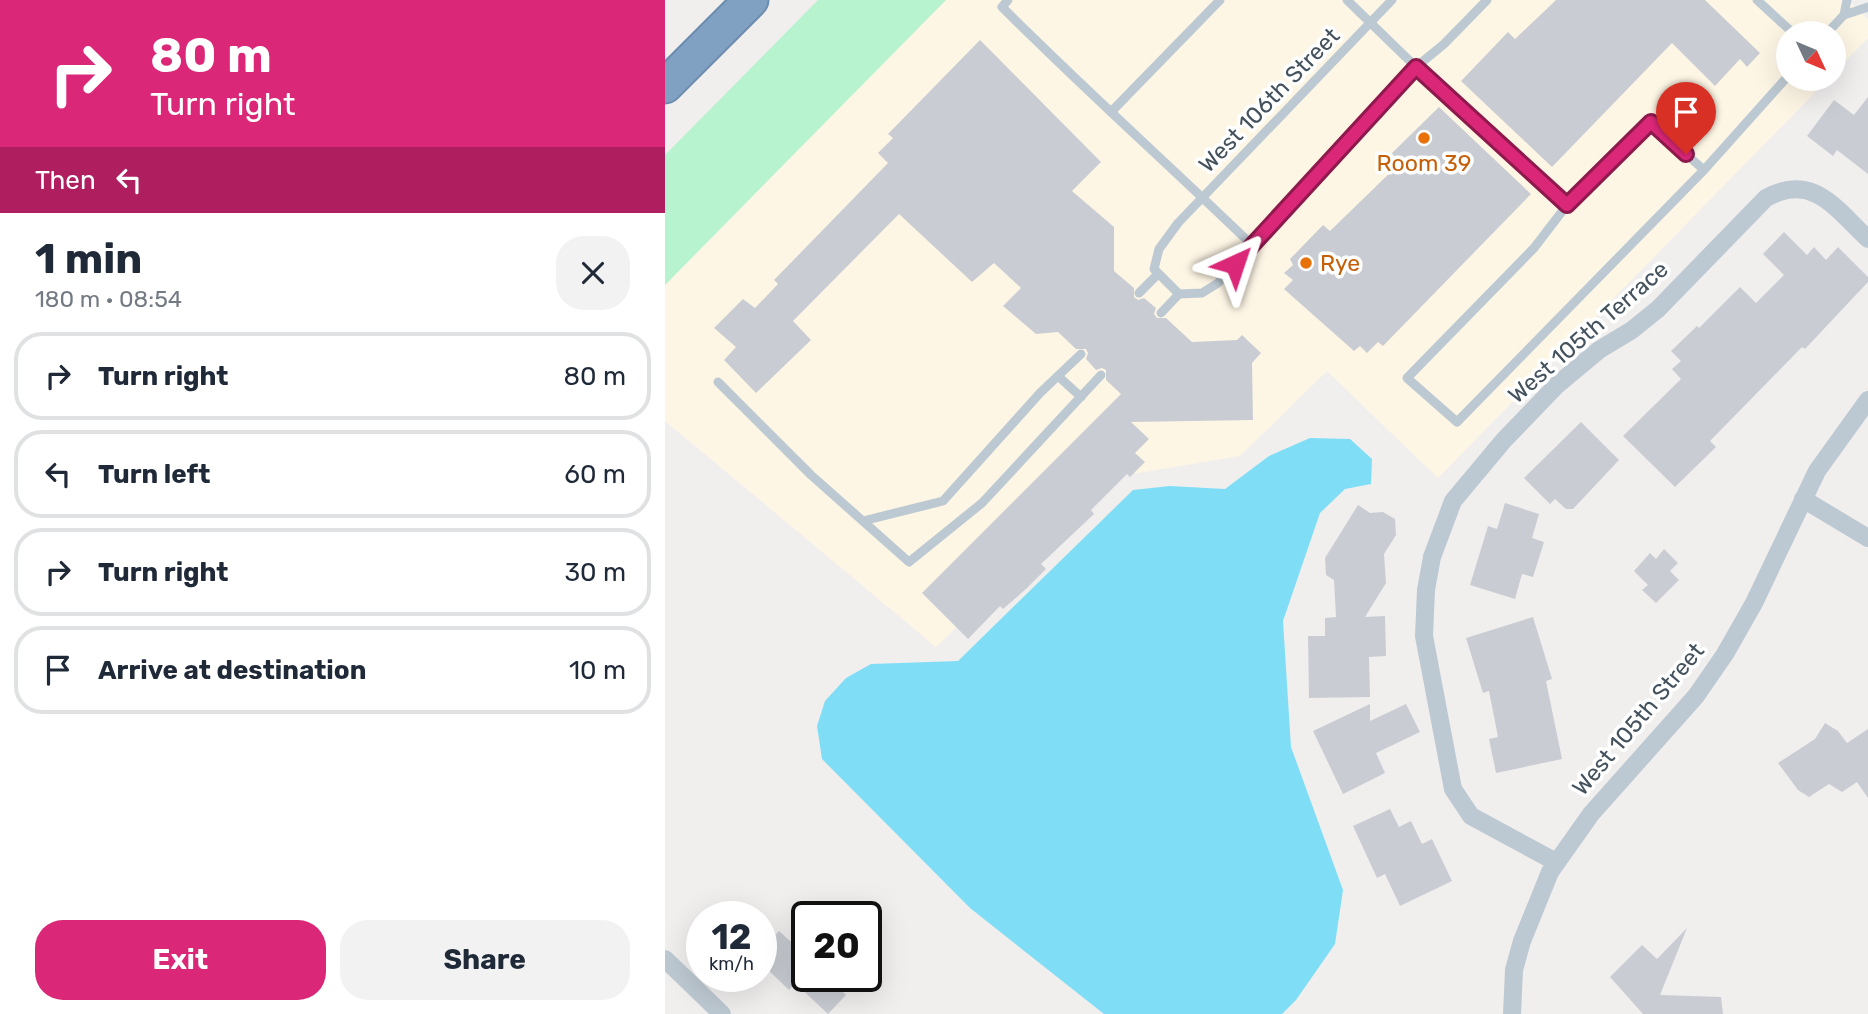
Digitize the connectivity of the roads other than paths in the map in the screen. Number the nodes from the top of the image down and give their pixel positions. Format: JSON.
{"nodes":[{"id":1,"x":751,"y":0,"type":"edge"},
{"id":2,"x":1008,"y":0,"type":"edge"},
{"id":3,"x":1220,"y":0,"type":"edge"},
{"id":4,"x":1347,"y":0,"type":"edge"},
{"id":5,"x":1392,"y":0,"type":"edge"},
{"id":6,"x":1487,"y":0,"type":"edge"},
{"id":7,"x":1757,"y":0,"type":"edge"},
{"id":8,"x":1847,"y":0,"type":"edge"},
{"id":9,"x":1868,"y":7,"type":"edge"},
{"id":10,"x":1845,"y":15,"type":"junction"},
{"id":11,"x":1780,"y":21,"type":"edge"},
{"id":12,"x":1839,"y":21,"type":"edge"},
{"id":13,"x":1370,"y":23,"type":"junction"},
{"id":14,"x":1416,"y":67,"type":"junction"},
{"id":15,"x":665,"y":86,"type":"edge"},
{"id":16,"x":1776,"y":90,"type":"edge"},
{"id":17,"x":1111,"y":112,"type":"junction"},
{"id":18,"x":1704,"y":170,"type":"junction"},
{"id":19,"x":1202,"y":197,"type":"junction"},
{"id":20,"x":1567,"y":205,"type":"junction"},
{"id":21,"x":1868,"y":239,"type":"edge"},
{"id":22,"x":1252,"y":245,"type":"junction"},
{"id":23,"x":1157,"y":275,"type":"junction"},
{"id":24,"x":1139,"y":293,"type":"dead end"},
{"id":25,"x":1179,"y":294,"type":"junction"},
{"id":26,"x":1161,"y":313,"type":"dead end"},
{"id":27,"x":1081,"y":354,"type":"dead end"},
{"id":28,"x":1101,"y":375,"type":"dead end"},
{"id":29,"x":1058,"y":376,"type":"junction"},
{"id":30,"x":718,"y":382,"type":"dead end"},
{"id":31,"x":1081,"y":397,"type":"junction"},
{"id":32,"x":1868,"y":401,"type":"edge"},
{"id":33,"x":1803,"y":499,"type":"junction"},
{"id":34,"x":863,"y":521,"type":"junction"},
{"id":35,"x":1868,"y":538,"type":"edge"},
{"id":36,"x":1556,"y":862,"type":"junction"},
{"id":37,"x":665,"y":959,"type":"edge"},
{"id":38,"x":722,"y":1014,"type":"edge"},
{"id":39,"x":1512,"y":1014,"type":"edge"}],
"edges":[{"from":1,"to":15,"type":"highway"},
{"from":2,"to":17,"type":"lane"},
{"from":3,"to":17,"type":"lane"},
{"from":4,"to":13,"type":"lane"},
{"from":5,"to":13,"type":"lane","name":"West 106th Street"},
{"from":6,"to":14,"type":"lane"},
{"from":7,"to":11,"type":"lane"},
{"from":8,"to":10,"type":"lane"},
{"from":9,"to":10,"type":"lane"},
{"from":10,"to":12,"type":"lane"},
{"from":13,"to":14,"type":"lane"},
{"from":13,"to":19,"type":"lane","name":"West 106th Street"},
{"from":14,"to":20,"type":"lane"},
{"from":14,"to":22,"type":"lane"},
{"from":16,"to":18,"type":"lane"},
{"from":17,"to":19,"type":"lane"},
{"from":18,"to":20,"type":"lane"},
{"from":18,"to":20,"type":"lane"},
{"from":19,"to":22,"type":"lane"},
{"from":19,"to":23,"type":"lane","name":"West 106th Street"},
{"from":21,"to":36,"type":"street","name":"West 105th Terrace"},
{"from":22,"to":25,"type":"lane"},
{"from":23,"to":24,"type":"lane"},
{"from":23,"to":25,"type":"lane"},
{"from":25,"to":26,"type":"lane"},
{"from":27,"to":29,"type":"lane"},
{"from":28,"to":31,"type":"lane"},
{"from":29,"to":31,"type":"lane"},
{"from":29,"to":34,"type":"lane"},
{"from":30,"to":34,"type":"lane"},
{"from":31,"to":34,"type":"lane"},
{"from":32,"to":33,"type":"street","name":"West 105th Street"},
{"from":33,"to":35,"type":"street"},
{"from":33,"to":36,"type":"street","name":"West 105th Street"},
{"from":36,"to":39,"type":"street","name":"West 105th Street"},
{"from":37,"to":38,"type":"street"}]}
